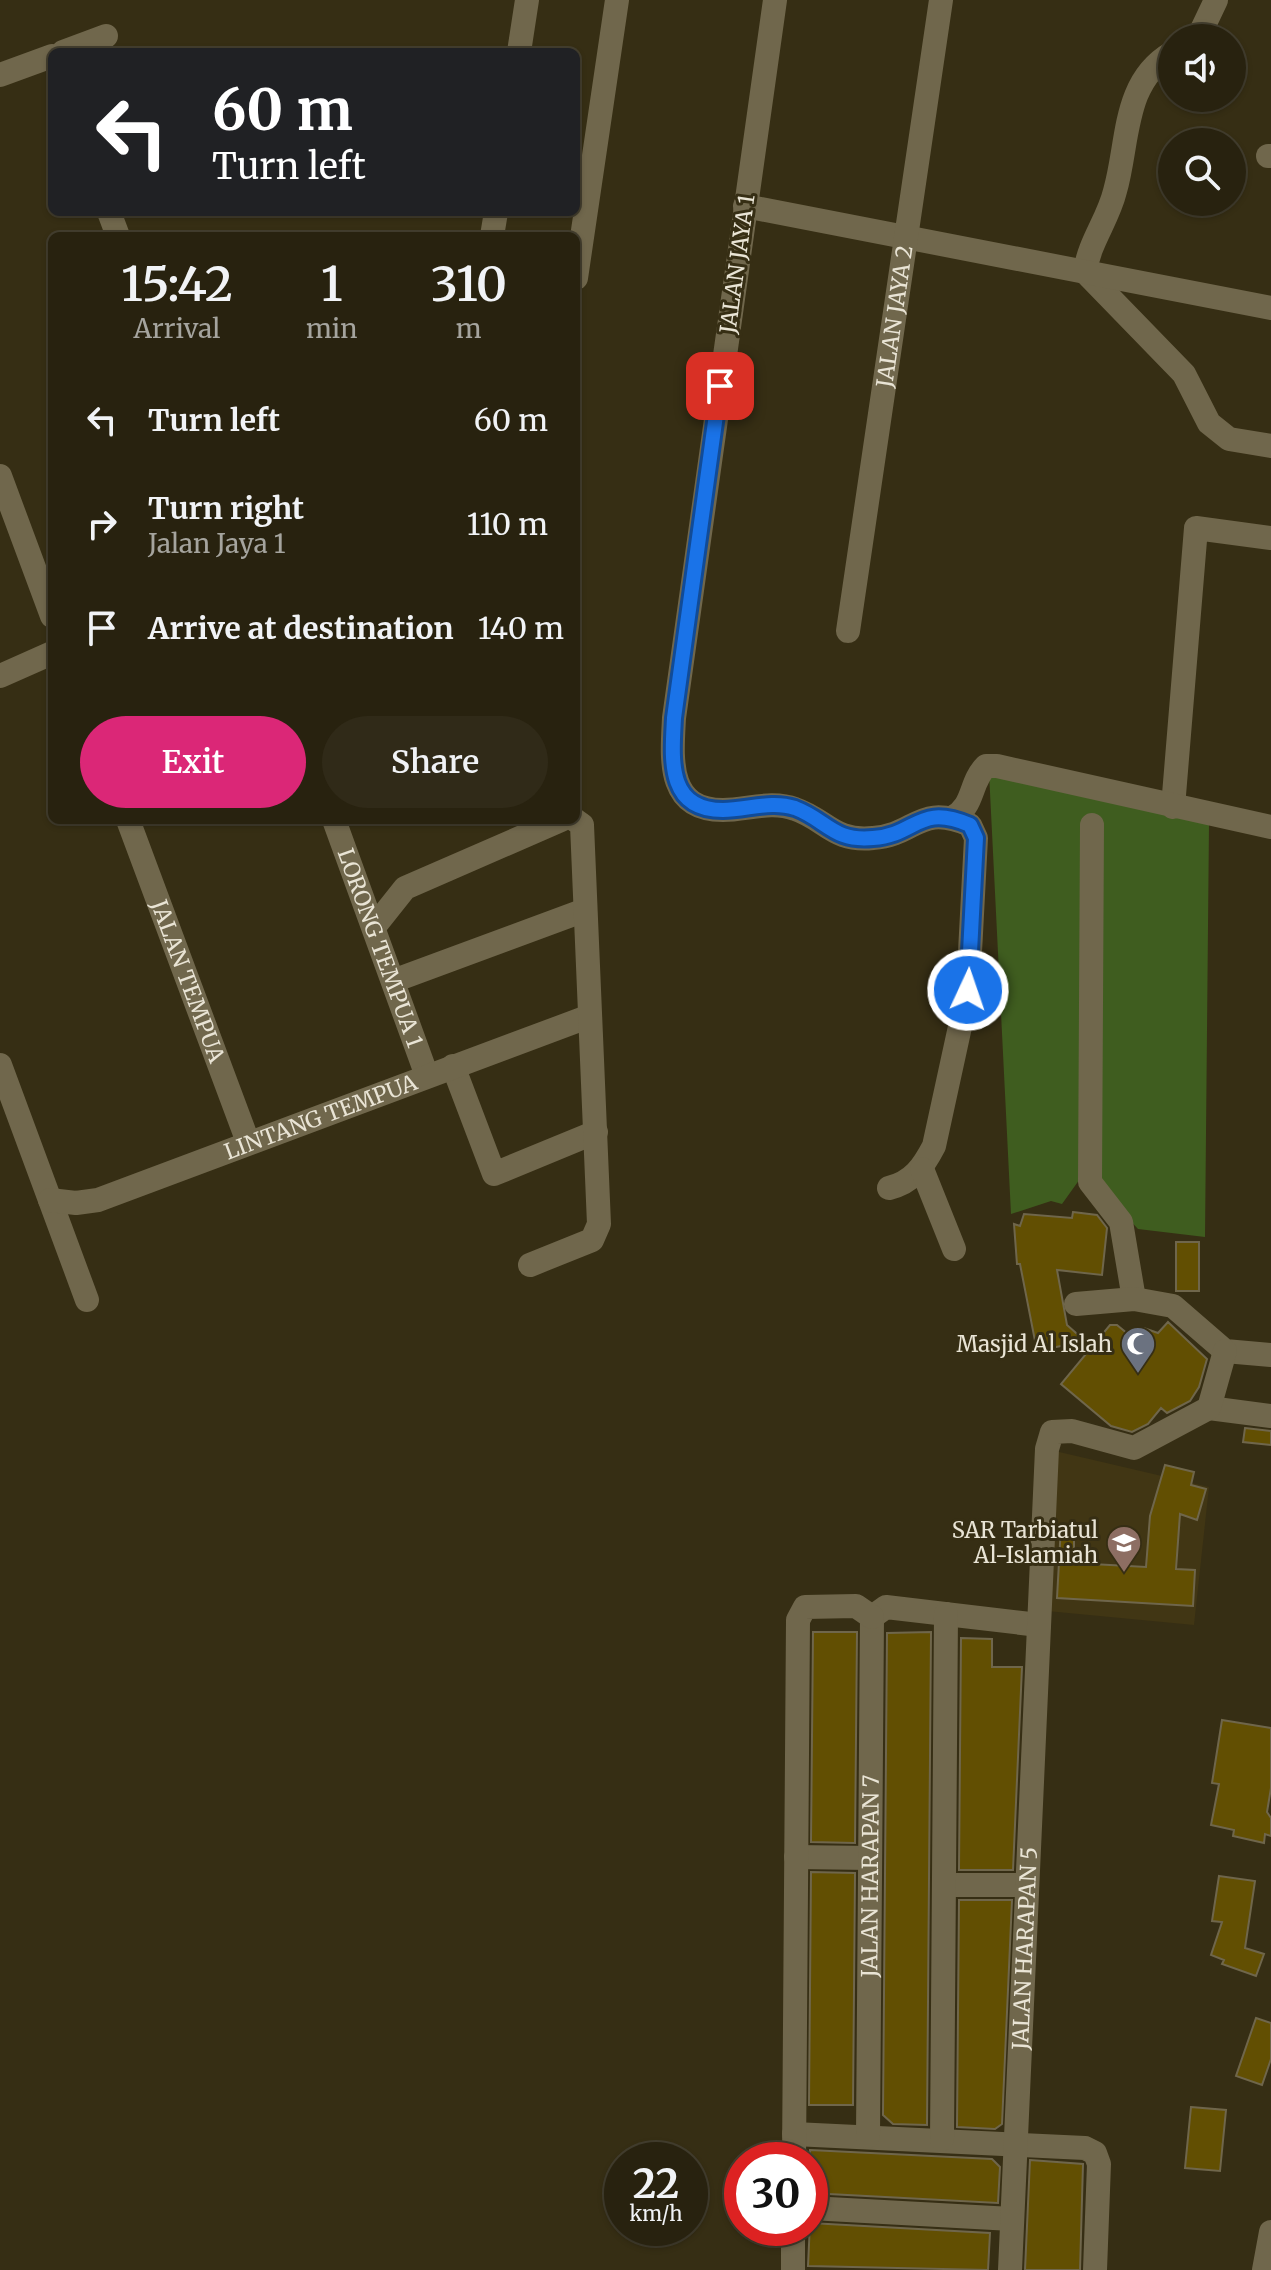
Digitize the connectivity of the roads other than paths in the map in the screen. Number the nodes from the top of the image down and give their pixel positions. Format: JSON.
{"nodes":[{"id":1,"x":527,"y":0,"type":"edge"},
{"id":2,"x":617,"y":0,"type":"edge"},
{"id":3,"x":775,"y":0,"type":"edge"},
{"id":4,"x":941,"y":0,"type":"edge"},
{"id":5,"x":1216,"y":0,"type":"edge"},
{"id":6,"x":1205,"y":24,"type":"edge"},
{"id":7,"x":106,"y":36,"type":"dead end"},
{"id":8,"x":74,"y":48,"type":"edge"},
{"id":9,"x":520,"y":48,"type":"edge"},
{"id":10,"x":48,"y":58,"type":"edge"},
{"id":11,"x":1158,"y":64,"type":"edge"},
{"id":12,"x":0,"y":75,"type":"edge"},
{"id":13,"x":586,"y":135,"type":"edge"},
{"id":14,"x":745,"y":206,"type":"junction"},
{"id":15,"x":579,"y":232,"type":"edge"},
{"id":16,"x":907,"y":236,"type":"junction"},
{"id":17,"x":1085,"y":272,"type":"junction"},
{"id":18,"x":1271,"y":308,"type":"edge"},
{"id":19,"x":1271,"y":446,"type":"edge"},
{"id":20,"x":0,"y":476,"type":"edge"},
{"id":21,"x":1271,"y":538,"type":"edge"},
{"id":22,"x":48,"y":605,"type":"edge"},
{"id":23,"x":848,"y":631,"type":"dead end"},
{"id":24,"x":48,"y":655,"type":"edge"},
{"id":25,"x":0,"y":676,"type":"edge"},
{"id":26,"x":1173,"y":807,"type":"junction"},
{"id":27,"x":952,"y":818,"type":"junction"},
{"id":28,"x":129,"y":824,"type":"edge"},
{"id":29,"x":335,"y":824,"type":"edge"},
{"id":30,"x":580,"y":824,"type":"edge"},
{"id":31,"x":1092,"y":825,"type":"dead end"},
{"id":32,"x":1271,"y":827,"type":"edge"},
{"id":33,"x":522,"y":828,"type":"edge"},
{"id":34,"x":585,"y":910,"type":"junction"},
{"id":35,"x":374,"y":927,"type":"junction"},
{"id":36,"x":393,"y":981,"type":"junction"},
{"id":37,"x":590,"y":1016,"type":"junction"},
{"id":38,"x":0,"y":1065,"type":"edge"},
{"id":39,"x":453,"y":1066,"type":"junction"},
{"id":40,"x":427,"y":1076,"type":"junction"},
{"id":41,"x":596,"y":1132,"type":"junction"},
{"id":42,"x":248,"y":1142,"type":"junction"},
{"id":43,"x":922,"y":1169,"type":"junction"},
{"id":44,"x":889,"y":1188,"type":"dead end"},
{"id":45,"x":50,"y":1200,"type":"junction"},
{"id":46,"x":954,"y":1249,"type":"dead end"},
{"id":47,"x":530,"y":1265,"type":"dead end"},
{"id":48,"x":1134,"y":1299,"type":"junction"},
{"id":49,"x":87,"y":1300,"type":"dead end"},
{"id":50,"x":1076,"y":1304,"type":"dead end"},
{"id":51,"x":1225,"y":1351,"type":"junction"},
{"id":52,"x":1271,"y":1355,"type":"edge"},
{"id":53,"x":1209,"y":1408,"type":"junction"},
{"id":54,"x":1271,"y":1416,"type":"edge"},
{"id":55,"x":946,"y":1614,"type":"junction"},
{"id":56,"x":872,"y":1617,"type":"junction"},
{"id":57,"x":1039,"y":1625,"type":"junction"},
{"id":58,"x":796,"y":1857,"type":"junction"},
{"id":59,"x":870,"y":1858,"type":"junction"},
{"id":60,"x":944,"y":1885,"type":"junction"},
{"id":61,"x":1027,"y":1885,"type":"junction"},
{"id":62,"x":794,"y":2134,"type":"junction"},
{"id":63,"x":868,"y":2136,"type":"junction"},
{"id":64,"x":942,"y":2139,"type":"junction"},
{"id":65,"x":794,"y":2142,"type":"edge"},
{"id":66,"x":1015,"y":2142,"type":"junction"},
{"id":67,"x":828,"y":2209,"type":"edge"},
{"id":68,"x":1012,"y":2219,"type":"junction"},
{"id":69,"x":1271,"y":2232,"type":"edge"},
{"id":70,"x":793,"y":2246,"type":"edge"},
{"id":71,"x":1267,"y":2263,"type":"edge"},
{"id":72,"x":793,"y":2270,"type":"edge"},
{"id":73,"x":1010,"y":2270,"type":"edge"},
{"id":74,"x":1095,"y":2270,"type":"edge"}],
"edges":[{"from":1,"to":9,"type":"street"},
{"from":2,"to":13,"type":"street"},
{"from":3,"to":14,"type":"street","name":"JALAN JAYA 1"},
{"from":4,"to":16,"type":"street","name":"JALAN JAYA 2"},
{"from":5,"to":6,"type":"street"},
{"from":7,"to":8,"type":"street"},
{"from":10,"to":12,"type":"street"},
{"from":11,"to":17,"type":"street"},
{"from":13,"to":15,"type":"street"},
{"from":14,"to":16,"type":"street"},
{"from":14,"to":27,"type":"street","name":"JALAN JAYA 1"},
{"from":16,"to":17,"type":"street"},
{"from":16,"to":23,"type":"street","name":"JALAN JAYA 2"},
{"from":17,"to":18,"type":"street"},
{"from":17,"to":19,"type":"street"},
{"from":20,"to":22,"type":"street"},
{"from":21,"to":26,"type":"street"},
{"from":24,"to":25,"type":"street"},
{"from":26,"to":27,"type":"street"},
{"from":26,"to":32,"type":"street"},
{"from":27,"to":43,"type":"street"},
{"from":28,"to":42,"type":"street","name":"JALAN TEMPUA"},
{"from":29,"to":35,"type":"street","name":"LORONG TEMPUA 1"},
{"from":30,"to":34,"type":"street"},
{"from":31,"to":48,"type":"street"},
{"from":33,"to":35,"type":"street"},
{"from":34,"to":36,"type":"street"},
{"from":34,"to":37,"type":"street"},
{"from":35,"to":36,"type":"street","name":"LORONG TEMPUA 1"},
{"from":36,"to":40,"type":"street","name":"LORONG TEMPUA 1"},
{"from":37,"to":39,"type":"street","name":"LINTANG TEMPUA"},
{"from":37,"to":41,"type":"street"},
{"from":38,"to":45,"type":"street"},
{"from":39,"to":40,"type":"street","name":"LINTANG TEMPUA"},
{"from":39,"to":41,"type":"street"},
{"from":40,"to":42,"type":"street","name":"LINTANG TEMPUA"},
{"from":41,"to":47,"type":"street"},
{"from":42,"to":45,"type":"street","name":"LINTANG TEMPUA"},
{"from":43,"to":44,"type":"street"},
{"from":43,"to":46,"type":"street"},
{"from":45,"to":49,"type":"street"},
{"from":48,"to":50,"type":"street"},
{"from":48,"to":51,"type":"street"},
{"from":51,"to":52,"type":"street"},
{"from":51,"to":53,"type":"street"},
{"from":53,"to":54,"type":"street"},
{"from":53,"to":57,"type":"street","name":"JALAN HARAPAN 5"},
{"from":55,"to":56,"type":"street"},
{"from":55,"to":57,"type":"street"},
{"from":55,"to":60,"type":"street"},
{"from":56,"to":58,"type":"street"},
{"from":56,"to":59,"type":"street","name":"JALAN HARAPAN 7"},
{"from":57,"to":61,"type":"street","name":"JALAN HARAPAN 5"},
{"from":58,"to":59,"type":"street"},
{"from":58,"to":62,"type":"street"},
{"from":59,"to":63,"type":"street","name":"JALAN HARAPAN 7"},
{"from":60,"to":61,"type":"street"},
{"from":60,"to":64,"type":"street"},
{"from":61,"to":66,"type":"street","name":"JALAN HARAPAN 5"},
{"from":62,"to":63,"type":"street"},
{"from":62,"to":65,"type":"street"},
{"from":63,"to":64,"type":"street"},
{"from":64,"to":66,"type":"street"},
{"from":66,"to":68,"type":"street","name":"JALAN HARAPAN 5"},
{"from":66,"to":74,"type":"street"},
{"from":67,"to":68,"type":"street"},
{"from":68,"to":73,"type":"street","name":"JALAN HARAPAN 5"},
{"from":69,"to":71,"type":"street"},
{"from":70,"to":72,"type":"street"}]}
